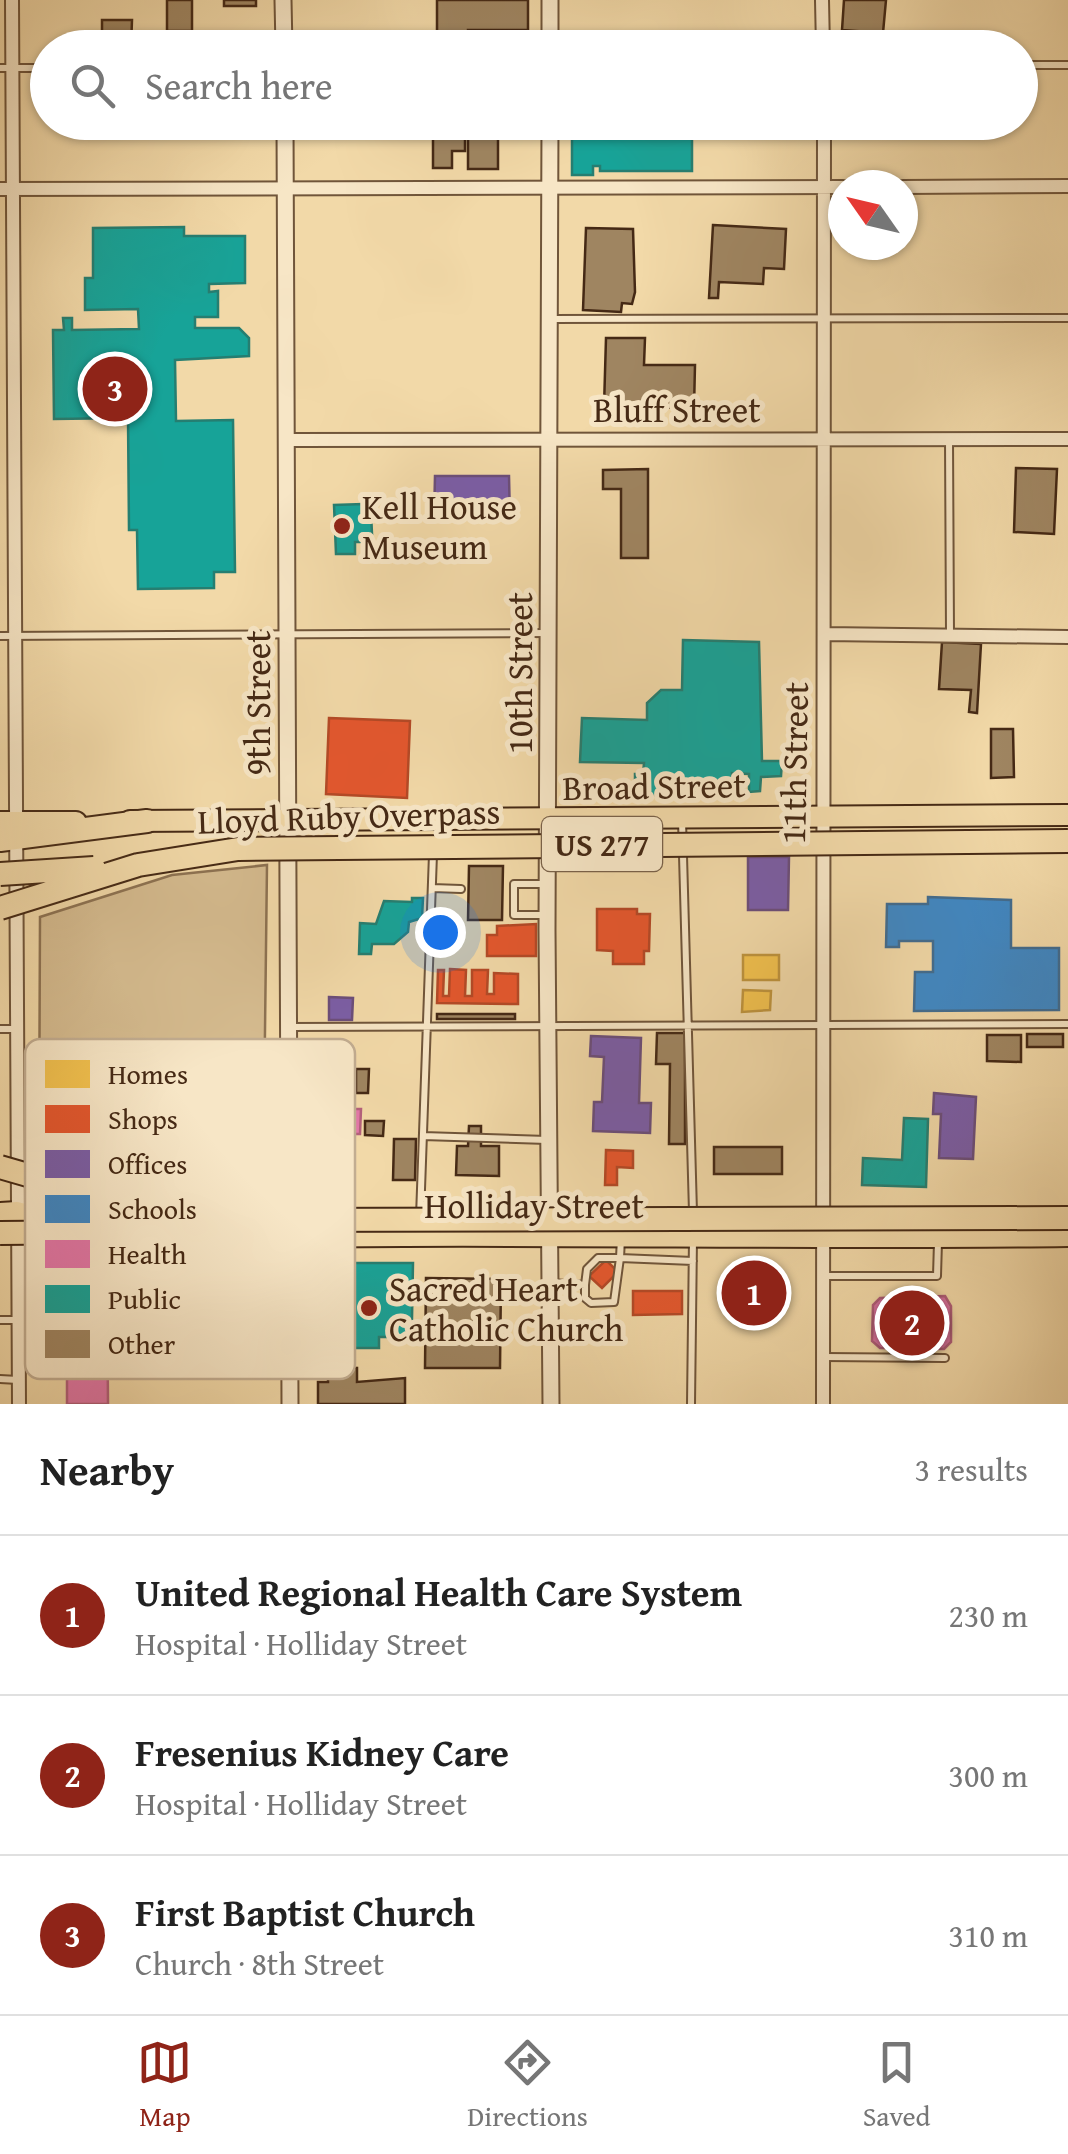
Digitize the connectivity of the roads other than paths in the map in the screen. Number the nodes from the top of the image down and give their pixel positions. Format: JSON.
{"nodes":[{"id":1,"x":12,"y":0,"type":"edge"},
{"id":2,"x":283,"y":0,"type":"edge"},
{"id":3,"x":550,"y":0,"type":"edge"},
{"id":4,"x":822,"y":0,"type":"edge"},
{"id":5,"x":284,"y":30,"type":"edge"},
{"id":6,"x":550,"y":30,"type":"edge"},
{"id":7,"x":822,"y":30,"type":"edge"},
{"id":8,"x":1038,"y":65,"type":"edge"},
{"id":9,"x":1068,"y":65,"type":"edge"},
{"id":10,"x":6,"y":68,"type":"edge"},
{"id":11,"x":285,"y":140,"type":"edge"},
{"id":12,"x":550,"y":140,"type":"edge"},
{"id":13,"x":824,"y":140,"type":"edge"},
{"id":14,"x":918,"y":186,"type":"edge"},
{"id":15,"x":1068,"y":186,"type":"edge"},
{"id":16,"x":825,"y":187,"type":"junction"},
{"id":17,"x":285,"y":188,"type":"junction"},
{"id":18,"x":550,"y":188,"type":"junction"},
{"id":19,"x":6,"y":189,"type":"edge"},
{"id":20,"x":1068,"y":318,"type":"edge"},
{"id":21,"x":7,"y":319,"type":"edge"},
{"id":22,"x":550,"y":319,"type":"junction"},
{"id":23,"x":825,"y":320,"type":"junction"},
{"id":24,"x":824,"y":437,"type":"junction"},
{"id":25,"x":550,"y":439,"type":"junction"},
{"id":26,"x":949,"y":439,"type":"junction"},
{"id":27,"x":1068,"y":439,"type":"edge"},
{"id":28,"x":286,"y":440,"type":"junction"},
{"id":29,"x":7,"y":441,"type":"edge"},
{"id":30,"x":549,"y":633,"type":"junction"},
{"id":31,"x":287,"y":634,"type":"junction"},
{"id":32,"x":825,"y":634,"type":"junction"},
{"id":33,"x":7,"y":636,"type":"edge"},
{"id":34,"x":950,"y":636,"type":"junction"},
{"id":35,"x":1068,"y":637,"type":"edge"},
{"id":36,"x":1068,"y":815,"type":"edge"},
{"id":37,"x":823,"y":817,"type":"junction"},
{"id":38,"x":682,"y":818,"type":"junction"},
{"id":39,"x":548,"y":820,"type":"junction"},
{"id":40,"x":147,"y":821,"type":"joint"},
{"id":41,"x":434,"y":821,"type":"junction"},
{"id":42,"x":288,"y":822,"type":"junction"},
{"id":43,"x":7,"y":831,"type":"edge"},
{"id":44,"x":1068,"y":842,"type":"edge"},
{"id":45,"x":138,"y":865,"type":"junction"},
{"id":46,"x":0,"y":874,"type":"edge"},
{"id":47,"x":547,"y":884,"type":"junction"},
{"id":48,"x":432,"y":888,"type":"junction"},
{"id":49,"x":461,"y":890,"type":"dead end"},
{"id":50,"x":0,"y":908,"type":"edge"},
{"id":51,"x":547,"y":916,"type":"junction"},
{"id":52,"x":1068,"y":1024,"type":"edge"},
{"id":53,"x":548,"y":1026,"type":"junction"},
{"id":54,"x":288,"y":1027,"type":"junction"},
{"id":55,"x":426,"y":1027,"type":"junction"},
{"id":56,"x":688,"y":1027,"type":"junction"},
{"id":57,"x":822,"y":1028,"type":"junction"},
{"id":58,"x":0,"y":1029,"type":"edge"},
{"id":59,"x":16,"y":1029,"type":"junction"},
{"id":60,"x":288,"y":1039,"type":"edge"},
{"id":61,"x":423,"y":1136,"type":"junction"},
{"id":62,"x":548,"y":1140,"type":"junction"},
{"id":63,"x":0,"y":1167,"type":"edge"},
{"id":64,"x":25,"y":1174,"type":"edge"},
{"id":65,"x":8,"y":1214,"type":"edge"},
{"id":66,"x":1068,"y":1218,"type":"edge"},
{"id":67,"x":355,"y":1220,"type":"edge"},
{"id":68,"x":1068,"y":1236,"type":"edge"},
{"id":69,"x":355,"y":1237,"type":"edge"},
{"id":70,"x":549,"y":1237,"type":"junction"},
{"id":71,"x":938,"y":1237,"type":"junction"},
{"id":72,"x":419,"y":1238,"type":"junction"},
{"id":73,"x":668,"y":1238,"type":"junction"},
{"id":74,"x":693,"y":1238,"type":"junction"},
{"id":75,"x":5,"y":1240,"type":"edge"},
{"id":76,"x":822,"y":1240,"type":"junction"},
{"id":77,"x":620,"y":1248,"type":"junction"},
{"id":78,"x":668,"y":1261,"type":"junction"},
{"id":79,"x":693,"y":1261,"type":"junction"},
{"id":80,"x":822,"y":1276,"type":"junction"},
{"id":81,"x":549,"y":1283,"type":"junction"},
{"id":82,"x":584,"y":1285,"type":"junction"},
{"id":83,"x":0,"y":1320,"type":"edge"},
{"id":84,"x":18,"y":1320,"type":"junction"},
{"id":85,"x":823,"y":1357,"type":"junction"},
{"id":86,"x":945,"y":1358,"type":"dead end"},
{"id":87,"x":289,"y":1379,"type":"edge"},
{"id":88,"x":0,"y":1380,"type":"edge"},
{"id":89,"x":19,"y":1380,"type":"junction"},
{"id":90,"x":20,"y":1404,"type":"edge"},
{"id":91,"x":290,"y":1404,"type":"edge"},
{"id":92,"x":551,"y":1404,"type":"edge"},
{"id":93,"x":692,"y":1404,"type":"edge"},
{"id":94,"x":823,"y":1404,"type":"edge"}],
"edges":[{"from":1,"to":10,"type":"street"},
{"from":2,"to":5,"type":"street"},
{"from":3,"to":6,"type":"street"},
{"from":4,"to":7,"type":"street"},
{"from":8,"to":9,"type":"lane"},
{"from":10,"to":19,"type":"street"},
{"from":11,"to":17,"type":"street","name":"9th Street"},
{"from":12,"to":18,"type":"street","name":"10th Street"},
{"from":13,"to":16,"type":"street","name":"11th Street"},
{"from":14,"to":15,"type":"street"},
{"from":16,"to":18,"type":"street"},
{"from":16,"to":23,"type":"street","name":"11th Street"},
{"from":17,"to":18,"type":"street"},
{"from":17,"to":19,"type":"street"},
{"from":17,"to":28,"type":"street","name":"9th Street"},
{"from":18,"to":22,"type":"street","name":"10th Street"},
{"from":19,"to":21,"type":"street"},
{"from":20,"to":23,"type":"lane"},
{"from":21,"to":29,"type":"street"},
{"from":22,"to":23,"type":"lane"},
{"from":22,"to":25,"type":"street","name":"10th Street"},
{"from":23,"to":24,"type":"street","name":"11th Street"},
{"from":24,"to":25,"type":"street","name":"Bluff Street"},
{"from":24,"to":26,"type":"street","name":"Bluff Street"},
{"from":24,"to":32,"type":"street","name":"11th Street"},
{"from":25,"to":28,"type":"street","name":"Bluff Street"},
{"from":25,"to":30,"type":"street","name":"10th Street"},
{"from":26,"to":27,"type":"street","name":"Bluff Street"},
{"from":26,"to":34,"type":"lane"},
{"from":28,"to":31,"type":"street","name":"9th Street"},
{"from":29,"to":33,"type":"street"},
{"from":30,"to":31,"type":"lane"},
{"from":30,"to":39,"type":"street","name":"10th Street"},
{"from":31,"to":33,"type":"lane"},
{"from":31,"to":42,"type":"street","name":"9th Street"},
{"from":32,"to":34,"type":"street"},
{"from":32,"to":37,"type":"street","name":"11th Street"},
{"from":33,"to":43,"type":"street"},
{"from":34,"to":35,"type":"street"},
{"from":36,"to":37,"type":"main road","name":"Broad Street"},
{"from":37,"to":38,"type":"main road","name":"Broad Street"},
{"from":37,"to":57,"type":"street","name":"11th Street"},
{"from":38,"to":39,"type":"main road","name":"Broad Street"},
{"from":38,"to":56,"type":"lane"},
{"from":39,"to":41,"type":"main road","name":"Broad Street"},
{"from":39,"to":47,"type":"street","name":"10th Street"},
{"from":40,"to":42,"type":"main road","name":"Broad Street"},
{"from":40,"to":43,"type":"highway"},
{"from":41,"to":42,"type":"main road","name":"Broad Street"},
{"from":41,"to":48,"type":"lane"},
{"from":42,"to":54,"type":"street","name":"9th Street"},
{"from":43,"to":59,"type":"street"},
{"from":44,"to":45,"type":"highway","name":"Lloyd Ruby Overpass","number":"US 277","bridge":true},
{"from":45,"to":46,"type":"highway","bridge":true},
{"from":45,"to":50,"type":"highway","name":"Lloyd Ruby Overpass","number":"US 277","bridge":true},
{"from":47,"to":51,"type":"street","name":"10th Street"},
{"from":47,"to":51,"type":"lane"},
{"from":48,"to":49,"type":"lane"},
{"from":48,"to":55,"type":"lane"},
{"from":51,"to":53,"type":"street","name":"10th Street"},
{"from":52,"to":57,"type":"lane"},
{"from":53,"to":55,"type":"lane"},
{"from":53,"to":56,"type":"lane"},
{"from":53,"to":62,"type":"street","name":"10th Street"},
{"from":54,"to":55,"type":"lane"},
{"from":54,"to":60,"type":"street","name":"9th Street"},
{"from":55,"to":61,"type":"lane"},
{"from":56,"to":57,"type":"lane"},
{"from":56,"to":74,"type":"lane"},
{"from":57,"to":76,"type":"street","name":"11th Street"},
{"from":58,"to":59,"type":"lane"},
{"from":59,"to":65,"type":"street"},
{"from":61,"to":62,"type":"lane"},
{"from":61,"to":72,"type":"lane"},
{"from":62,"to":70,"type":"street","name":"10th Street"},
{"from":63,"to":64,"type":"highway","bridge":true},
{"from":65,"to":75,"type":"street"},
{"from":66,"to":67,"type":"highway","bridge":true},
{"from":68,"to":71,"type":"main road","name":"Holliday Street"},
{"from":69,"to":72,"type":"main road","name":"Holliday Street"},
{"from":70,"to":72,"type":"main road","name":"Holliday Street"},
{"from":70,"to":77,"type":"main road","name":"Holliday Street"},
{"from":70,"to":81,"type":"street","name":"10th Street"},
{"from":71,"to":76,"type":"main road","name":"Holliday Street"},
{"from":71,"to":80,"type":"lane"},
{"from":73,"to":74,"type":"main road","name":"Holliday Street"},
{"from":73,"to":77,"type":"main road","name":"Holliday Street"},
{"from":73,"to":78,"type":"lane"},
{"from":74,"to":76,"type":"main road","name":"Holliday Street"},
{"from":74,"to":79,"type":"lane"},
{"from":75,"to":84,"type":"street"},
{"from":76,"to":80,"type":"street","name":"11th Street"},
{"from":77,"to":78,"type":"lane"},
{"from":77,"to":82,"type":"lane"},
{"from":77,"to":82,"type":"lane"},
{"from":78,"to":79,"type":"lane"},
{"from":79,"to":93,"type":"lane"},
{"from":80,"to":85,"type":"street","name":"11th Street"},
{"from":81,"to":82,"type":"lane"},
{"from":81,"to":92,"type":"street","name":"10th Street"},
{"from":83,"to":84,"type":"lane"},
{"from":84,"to":89,"type":"street"},
{"from":85,"to":86,"type":"lane"},
{"from":85,"to":94,"type":"street","name":"11th Street"},
{"from":87,"to":91,"type":"street","name":"9th Street"},
{"from":88,"to":89,"type":"lane"},
{"from":89,"to":90,"type":"street"}]}
